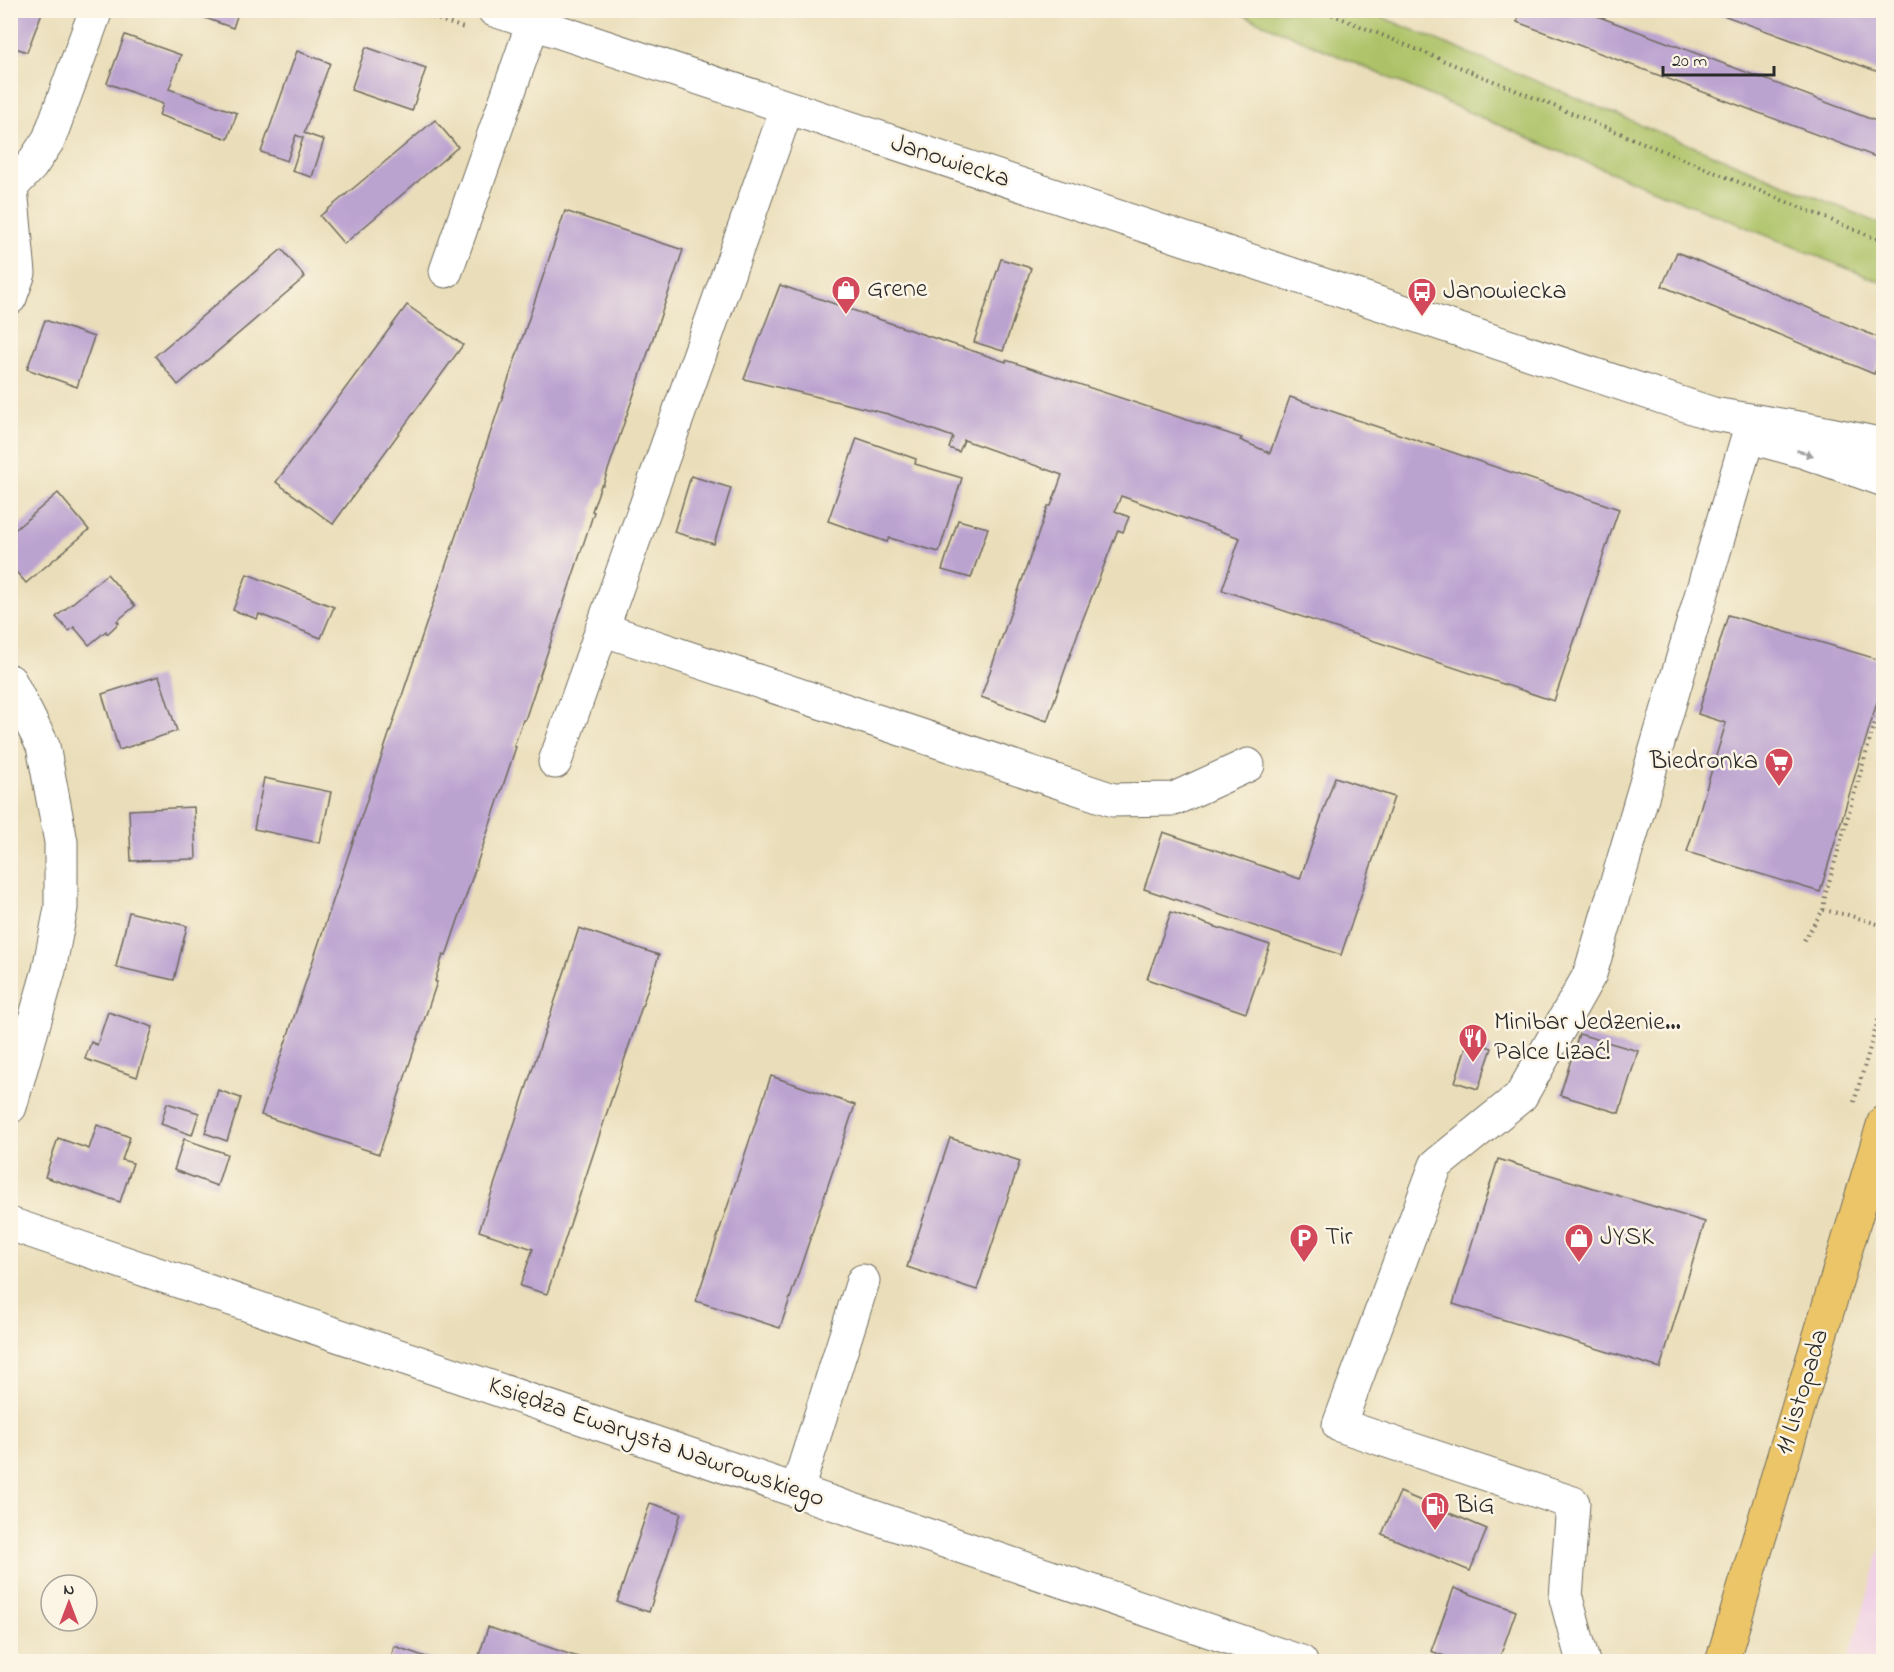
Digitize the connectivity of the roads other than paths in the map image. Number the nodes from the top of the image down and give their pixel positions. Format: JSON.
{"nodes":[{"id":1,"x":96,"y":10,"type":"edge"},
{"id":2,"x":494,"y":10,"type":"edge"},
{"id":3,"x":533,"y":23,"type":"junction"},
{"id":4,"x":787,"y":108,"type":"junction"},
{"id":5,"x":11,"y":188,"type":"edge"},
{"id":6,"x":446,"y":271,"type":"dead end"},
{"id":7,"x":10,"y":298,"type":"edge"},
{"id":8,"x":1713,"y":414,"type":"junction"},
{"id":9,"x":1748,"y":436,"type":"junction"},
{"id":10,"x":1884,"y":445,"type":"edge"},
{"id":11,"x":1884,"y":480,"type":"edge"},
{"id":12,"x":602,"y":629,"type":"junction"},
{"id":13,"x":10,"y":681,"type":"edge"},
{"id":14,"x":555,"y":762,"type":"dead end"},
{"id":15,"x":1248,"y":765,"type":"dead end"},
{"id":16,"x":10,"y":1107,"type":"edge"},
{"id":17,"x":1884,"y":1122,"type":"edge"},
{"id":18,"x":10,"y":1224,"type":"edge"},
{"id":19,"x":863,"y":1281,"type":"dead end"},
{"id":20,"x":796,"y":1490,"type":"junction"},
{"id":21,"x":1301,"y":1662,"type":"edge"},
{"id":22,"x":1583,"y":1662,"type":"edge"},
{"id":23,"x":1722,"y":1662,"type":"edge"}],
"edges":[{"from":1,"to":5,"type":"street"},
{"from":2,"to":3,"type":"street","name":"Janowiecka"},
{"from":3,"to":4,"type":"street","name":"Janowiecka"},
{"from":3,"to":6,"type":"street"},
{"from":4,"to":8,"type":"street","name":"Janowiecka"},
{"from":4,"to":12,"type":"street"},
{"from":5,"to":7,"type":"street"},
{"from":8,"to":9,"type":"street","name":"Janowiecka"},
{"from":8,"to":10,"type":"street","name":"Janowiecka"},
{"from":9,"to":11,"type":"street","name":"Janowiecka","one_way":true},
{"from":9,"to":22,"type":"street"},
{"from":12,"to":14,"type":"street"},
{"from":12,"to":15,"type":"street"},
{"from":13,"to":16,"type":"street"},
{"from":17,"to":23,"type":"main road","name":"11 Listopada"},
{"from":18,"to":20,"type":"street","name":"Księdza Ewarysta Nawrowskiego"},
{"from":19,"to":20,"type":"street"},
{"from":20,"to":21,"type":"street","name":"Księdza Ewarysta Nawrowskiego"}]}
